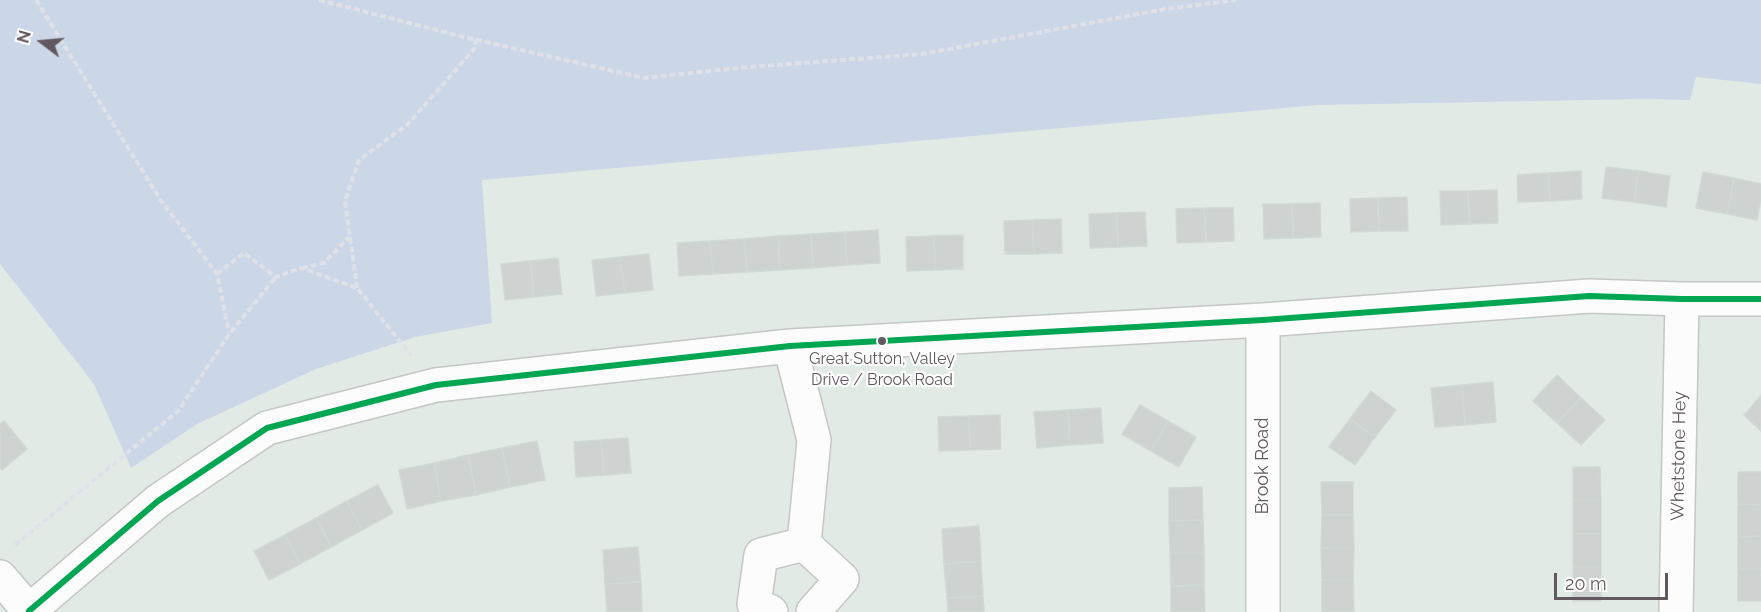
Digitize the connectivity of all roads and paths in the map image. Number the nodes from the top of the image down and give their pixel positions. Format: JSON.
{"nodes":[{"id":1,"x":36,"y":0,"type":"edge"},
{"id":2,"x":319,"y":0,"type":"edge"},
{"id":3,"x":1236,"y":0,"type":"edge"},
{"id":4,"x":476,"y":39,"type":"junction"},
{"id":5,"x":350,"y":237,"type":"junction"},
{"id":6,"x":301,"y":268,"type":"junction"},
{"id":7,"x":217,"y":274,"type":"junction"},
{"id":8,"x":276,"y":277,"type":"junction"},
{"id":9,"x":357,"y":288,"type":"junction"},
{"id":10,"x":1682,"y":299,"type":"junction"},
{"id":11,"x":1761,"y":299,"type":"edge"},
{"id":12,"x":1263,"y":320,"type":"junction"},
{"id":13,"x":230,"y":333,"type":"junction"},
{"id":14,"x":790,"y":346,"type":"junction"},
{"id":15,"x":436,"y":386,"type":"junction"},
{"id":16,"x":804,"y":544,"type":"junction"},
{"id":17,"x":4,"y":563,"type":"edge"},
{"id":18,"x":29,"y":611,"type":"edge"},
{"id":19,"x":771,"y":612,"type":"edge"},
{"id":20,"x":813,"y":612,"type":"edge"},
{"id":21,"x":1263,"y":612,"type":"edge"},
{"id":22,"x":1676,"y":612,"type":"edge"}],
"edges":[{"from":1,"to":7,"type":"path"},
{"from":2,"to":4,"type":"path"},
{"from":3,"to":4,"type":"path"},
{"from":4,"to":5,"type":"path"},
{"from":5,"to":6,"type":"path"},
{"from":5,"to":9,"type":"path"},
{"from":6,"to":8,"type":"path"},
{"from":6,"to":9,"type":"path"},
{"from":7,"to":8,"type":"path"},
{"from":7,"to":13,"type":"path"},
{"from":8,"to":13,"type":"path"},
{"from":9,"to":15,"type":"path"},
{"from":10,"to":11,"type":"street"},
{"from":10,"to":12,"type":"street"},
{"from":10,"to":22,"type":"street","name":"Whetstone Hey"},
{"from":12,"to":14,"type":"street"},
{"from":12,"to":21,"type":"street","name":"Brook Road"},
{"from":13,"to":17,"type":"path"},
{"from":14,"to":15,"type":"street"},
{"from":14,"to":16,"type":"street"},
{"from":15,"to":18,"type":"street"},
{"from":16,"to":19,"type":"street"},
{"from":16,"to":20,"type":"street"},
{"from":17,"to":18,"type":"street"}]}
